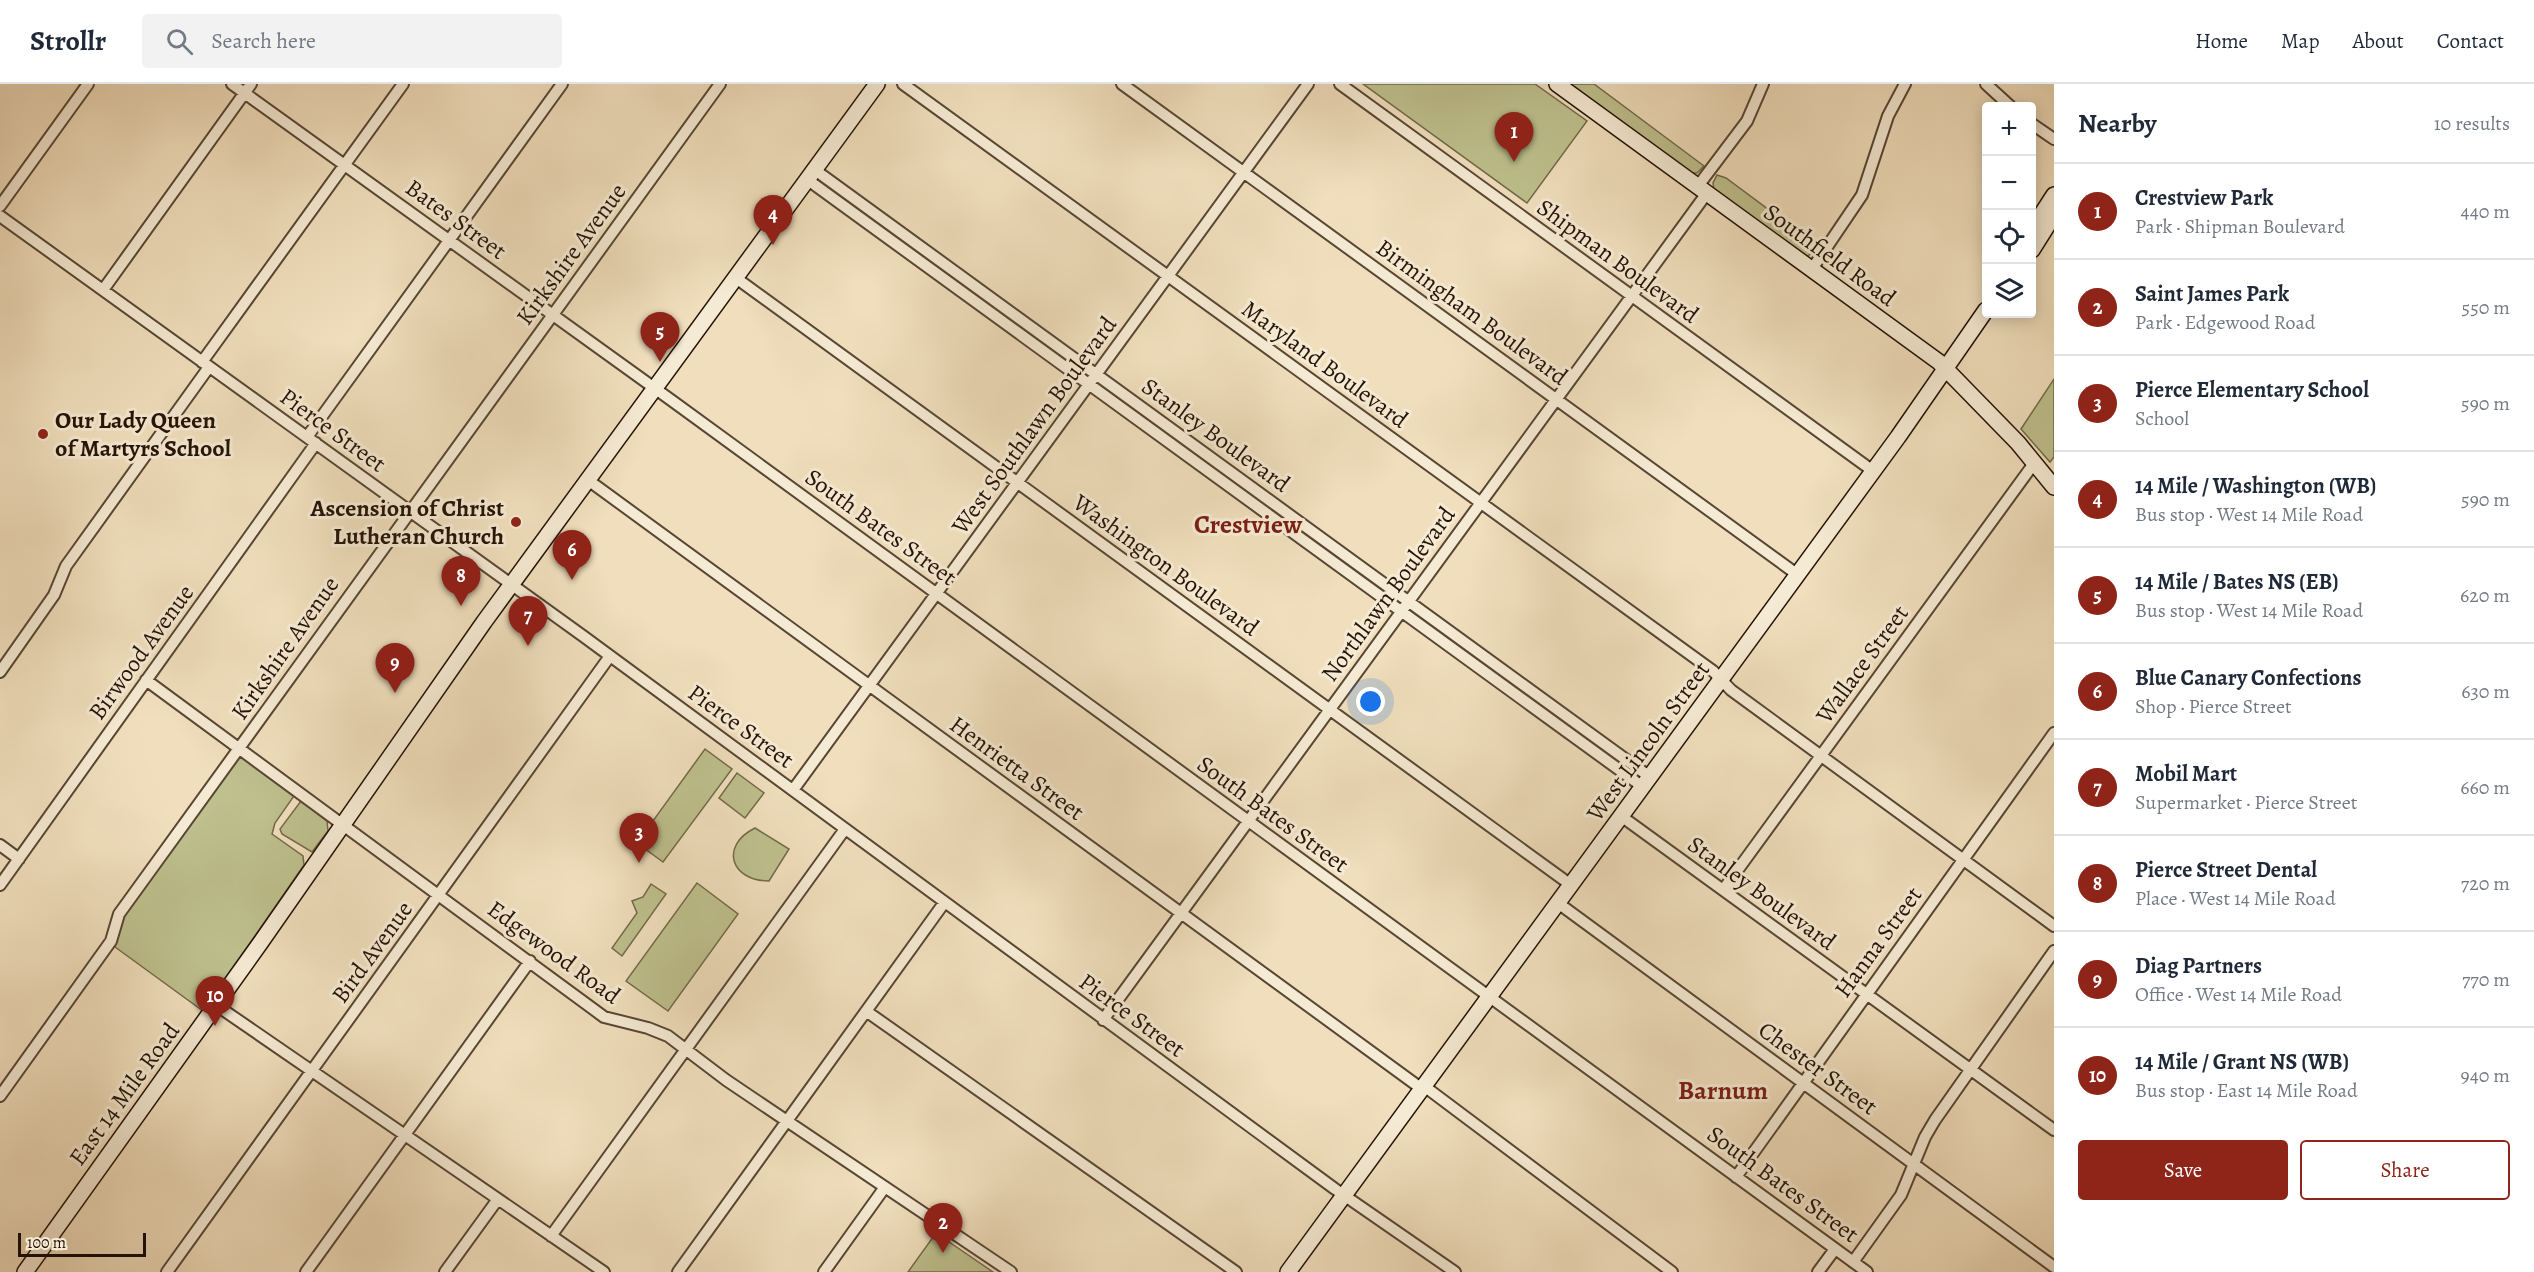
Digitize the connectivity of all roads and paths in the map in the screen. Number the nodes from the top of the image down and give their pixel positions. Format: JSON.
{"nodes":[{"id":1,"x":88,"y":84,"type":"edge"},
{"id":2,"x":232,"y":84,"type":"edge"},
{"id":3,"x":403,"y":84,"type":"edge"},
{"id":4,"x":562,"y":84,"type":"edge"},
{"id":5,"x":720,"y":84,"type":"edge"},
{"id":6,"x":877,"y":84,"type":"edge"},
{"id":7,"x":903,"y":84,"type":"edge"},
{"id":8,"x":1122,"y":84,"type":"edge"},
{"id":9,"x":1308,"y":84,"type":"edge"},
{"id":10,"x":1340,"y":84,"type":"edge"},
{"id":11,"x":1557,"y":84,"type":"edge"},
{"id":12,"x":1763,"y":84,"type":"edge"},
{"id":13,"x":1905,"y":84,"type":"edge"},
{"id":14,"x":1986,"y":84,"type":"edge"},
{"id":15,"x":248,"y":88,"type":"edge"},
{"id":16,"x":2006,"y":102,"type":"edge"},
{"id":17,"x":2036,"y":127,"type":"edge"},
{"id":18,"x":2054,"y":139,"type":"edge"},
{"id":19,"x":344,"y":165,"type":"junction"},
{"id":20,"x":1244,"y":173,"type":"junction"},
{"id":21,"x":811,"y":175,"type":"junction"},
{"id":22,"x":1702,"y":190,"type":"junction"},
{"id":23,"x":2054,"y":195,"type":"edge"},
{"id":24,"x":0,"y":206,"type":"edge"},
{"id":25,"x":2054,"y":215,"type":"edge"},
{"id":26,"x":0,"y":216,"type":"edge"},
{"id":27,"x":2036,"y":222,"type":"edge"},
{"id":28,"x":448,"y":240,"type":"junction"},
{"id":29,"x":2036,"y":242,"type":"edge"},
{"id":30,"x":1812,"y":269,"type":"junction"},
{"id":31,"x":1168,"y":276,"type":"junction"},
{"id":32,"x":736,"y":278,"type":"junction"},
{"id":33,"x":103,"y":290,"type":"junction"},
{"id":34,"x":1632,"y":296,"type":"junction"},
{"id":35,"x":553,"y":314,"type":"junction"},
{"id":36,"x":1982,"y":316,"type":"edge"},
{"id":37,"x":205,"y":365,"type":"junction"},
{"id":38,"x":1947,"y":369,"type":"junction"},
{"id":39,"x":1093,"y":379,"type":"junction"},
{"id":40,"x":656,"y":389,"type":"junction"},
{"id":41,"x":1557,"y":399,"type":"junction"},
{"id":42,"x":311,"y":440,"type":"junction"},
{"id":43,"x":2035,"y":462,"type":"junction"},
{"id":44,"x":1873,"y":471,"type":"junction"},
{"id":45,"x":588,"y":480,"type":"junction"},
{"id":46,"x":1017,"y":483,"type":"junction"},
{"id":47,"x":2054,"y":488,"type":"edge"},
{"id":48,"x":1481,"y":503,"type":"junction"},
{"id":49,"x":409,"y":511,"type":"junction"},
{"id":50,"x":1798,"y":575,"type":"junction"},
{"id":51,"x":511,"y":585,"type":"junction"},
{"id":52,"x":937,"y":594,"type":"junction"},
{"id":53,"x":1406,"y":607,"type":"junction"},
{"id":54,"x":610,"y":656,"type":"junction"},
{"id":55,"x":0,"y":672,"type":"edge"},
{"id":56,"x":146,"y":680,"type":"junction"},
{"id":57,"x":1721,"y":680,"type":"junction"},
{"id":58,"x":869,"y":686,"type":"junction"},
{"id":59,"x":1330,"y":710,"type":"junction"},
{"id":60,"x":2054,"y":733,"type":"edge"},
{"id":61,"x":240,"y":748,"type":"junction"},
{"id":62,"x":1822,"y":756,"type":"junction"},
{"id":63,"x":1646,"y":782,"type":"junction"},
{"id":64,"x":793,"y":790,"type":"junction"},
{"id":65,"x":1621,"y":816,"type":"junction"},
{"id":66,"x":1249,"y":821,"type":"junction"},
{"id":67,"x":343,"y":825,"type":"junction"},
{"id":68,"x":845,"y":829,"type":"junction"},
{"id":69,"x":0,"y":845,"type":"edge"},
{"id":70,"x":19,"y":859,"type":"junction"},
{"id":71,"x":1963,"y":859,"type":"junction"},
{"id":72,"x":0,"y":885,"type":"edge"},
{"id":73,"x":1571,"y":885,"type":"junction"},
{"id":74,"x":1723,"y":890,"type":"junction"},
{"id":75,"x":439,"y":895,"type":"junction"},
{"id":76,"x":944,"y":903,"type":"junction"},
{"id":77,"x":1558,"y":903,"type":"junction"},
{"id":78,"x":1181,"y":914,"type":"junction"},
{"id":79,"x":2054,"y":926,"type":"edge"},
{"id":80,"x":2054,"y":951,"type":"edge"},
{"id":81,"x":530,"y":961,"type":"junction"},
{"id":82,"x":1867,"y":994,"type":"junction"},
{"id":83,"x":1489,"y":997,"type":"junction"},
{"id":84,"x":216,"y":1005,"type":"junction"},
{"id":85,"x":866,"y":1011,"type":"junction"},
{"id":86,"x":1103,"y":1020,"type":"junction"},
{"id":87,"x":686,"y":1049,"type":"junction"},
{"id":88,"x":1971,"y":1070,"type":"junction"},
{"id":89,"x":313,"y":1071,"type":"junction"},
{"id":90,"x":1803,"y":1083,"type":"junction"},
{"id":91,"x":1423,"y":1088,"type":"junction"},
{"id":92,"x":0,"y":1096,"type":"edge"},
{"id":93,"x":788,"y":1120,"type":"junction"},
{"id":94,"x":2054,"y":1130,"type":"edge"},
{"id":95,"x":405,"y":1135,"type":"junction"},
{"id":96,"x":1915,"y":1164,"type":"junction"},
{"id":97,"x":1736,"y":1177,"type":"junction"},
{"id":98,"x":885,"y":1187,"type":"junction"},
{"id":99,"x":1344,"y":1196,"type":"junction"},
{"id":100,"x":498,"y":1199,"type":"junction"},
{"id":101,"x":551,"y":1236,"type":"junction"},
{"id":102,"x":1835,"y":1249,"type":"junction"},
{"id":103,"x":1853,"y":1262,"type":"junction"},
{"id":104,"x":2054,"y":1267,"type":"edge"},
{"id":105,"x":587,"y":1268,"type":"edge"},
{"id":106,"x":25,"y":1272,"type":"edge"},
{"id":107,"x":167,"y":1272,"type":"edge"},
{"id":108,"x":306,"y":1272,"type":"edge"},
{"id":109,"x":445,"y":1272,"type":"edge"},
{"id":110,"x":604,"y":1272,"type":"edge"},
{"id":111,"x":678,"y":1272,"type":"edge"},
{"id":112,"x":824,"y":1272,"type":"edge"},
{"id":113,"x":1011,"y":1272,"type":"edge"},
{"id":114,"x":1236,"y":1272,"type":"edge"},
{"id":115,"x":1288,"y":1272,"type":"edge"},
{"id":116,"x":1455,"y":1272,"type":"edge"},
{"id":117,"x":1672,"y":1272,"type":"edge"},
{"id":118,"x":1818,"y":1272,"type":"edge"},
{"id":119,"x":1867,"y":1272,"type":"edge"}],
"edges":[{"from":1,"to":24,"type":"street"},
{"from":2,"to":15,"type":"street","name":"Bates Street"},
{"from":3,"to":19,"type":"street"},
{"from":4,"to":28,"type":"street","name":"Birwood Avenue"},
{"from":5,"to":35,"type":"street","name":"Kirkshire Avenue"},
{"from":6,"to":21,"type":"main road","name":"East 14 Mile Road"},
{"from":7,"to":31,"type":"street","name":"Maryland Boulevard"},
{"from":8,"to":20,"type":"street","name":"Birmingham Boulevard"},
{"from":9,"to":20,"type":"street","name":"West Southlawn Boulevard"},
{"from":10,"to":34,"type":"street","name":"Shipman Boulevard"},
{"from":11,"to":22,"type":"main road","name":"Southfield Road"},
{"from":12,"to":22,"type":"street","name":"Northlawn Boulevard"},
{"from":13,"to":30,"type":"street"},
{"from":14,"to":16,"type":"street"},
{"from":15,"to":19,"type":"street","name":"Bates Street"},
{"from":15,"to":33,"type":"street"},
{"from":17,"to":18,"type":"street"},
{"from":19,"to":28,"type":"street","name":"Bates Street"},
{"from":19,"to":37,"type":"street"},
{"from":20,"to":31,"type":"street","name":"West Southlawn Boulevard"},
{"from":20,"to":41,"type":"street","name":"Birmingham Boulevard"},
{"from":21,"to":32,"type":"main road","name":"East 14 Mile Road"},
{"from":21,"to":39,"type":"street","name":"Stanley Boulevard"},
{"from":22,"to":30,"type":"main road","name":"Southfield Road"},
{"from":22,"to":34,"type":"street","name":"Northlawn Boulevard"},
{"from":23,"to":27,"type":"main road"},
{"from":25,"to":29,"type":"main road"},
{"from":26,"to":33,"type":"street","name":"Pierce Street"},
{"from":28,"to":35,"type":"street","name":"Bates Street"},
{"from":28,"to":42,"type":"street","name":"Birwood Avenue"},
{"from":30,"to":38,"type":"main road","name":"Southfield Road"},
{"from":31,"to":39,"type":"street","name":"West Southlawn Boulevard"},
{"from":31,"to":48,"type":"street","name":"Maryland Boulevard"},
{"from":32,"to":40,"type":"main road","name":"East 14 Mile Road"},
{"from":32,"to":46,"type":"street","name":"Washington Boulevard"},
{"from":33,"to":37,"type":"street","name":"Pierce Street"},
{"from":34,"to":41,"type":"street","name":"Northlawn Boulevard"},
{"from":34,"to":44,"type":"street","name":"Shipman Boulevard"},
{"from":35,"to":40,"type":"street","name":"Bates Street"},
{"from":35,"to":49,"type":"street","name":"Kirkshire Avenue"},
{"from":36,"to":38,"type":"main road","name":"West Lincoln Street"},
{"from":37,"to":42,"type":"street","name":"Pierce Street"},
{"from":37,"to":55,"type":"street"},
{"from":38,"to":43,"type":"main road","name":"Southfield Road"},
{"from":38,"to":44,"type":"main road","name":"West Lincoln Street"},
{"from":39,"to":46,"type":"street","name":"West Southlawn Boulevard"},
{"from":39,"to":53,"type":"street","name":"Stanley Boulevard"},
{"from":40,"to":45,"type":"main road","name":"East 14 Mile Road"},
{"from":40,"to":52,"type":"street","name":"South Bates Street"},
{"from":41,"to":48,"type":"street","name":"Northlawn Boulevard"},
{"from":41,"to":50,"type":"street","name":"Birmingham Boulevard"},
{"from":42,"to":49,"type":"street","name":"Pierce Street"},
{"from":42,"to":56,"type":"street","name":"Birwood Avenue"},
{"from":43,"to":47,"type":"main road","name":"Southfield Road"},
{"from":43,"to":62,"type":"street","name":"Wallace Street"},
{"from":44,"to":50,"type":"main road","name":"West Lincoln Street"},
{"from":45,"to":51,"type":"main road","name":"East 14 Mile Road"},
{"from":45,"to":58,"type":"street","name":"Henrietta Street"},
{"from":46,"to":52,"type":"street","name":"West Southlawn Boulevard"},
{"from":46,"to":59,"type":"street","name":"Washington Boulevard"},
{"from":48,"to":53,"type":"street","name":"Northlawn Boulevard"},
{"from":48,"to":57,"type":"street","name":"Maryland Boulevard"},
{"from":49,"to":51,"type":"street","name":"Pierce Street"},
{"from":49,"to":61,"type":"street","name":"Kirkshire Avenue"},
{"from":50,"to":57,"type":"main road","name":"West Lincoln Street"},
{"from":51,"to":54,"type":"street","name":"Pierce Street"},
{"from":51,"to":67,"type":"main road","name":"East 14 Mile Road"},
{"from":52,"to":58,"type":"street","name":"West Southlawn Boulevard"},
{"from":52,"to":66,"type":"street","name":"South Bates Street"},
{"from":53,"to":59,"type":"street","name":"Northlawn Boulevard"},
{"from":53,"to":63,"type":"street","name":"Stanley Boulevard"},
{"from":54,"to":64,"type":"street","name":"Pierce Street"},
{"from":54,"to":75,"type":"street","name":"Bird Avenue"},
{"from":56,"to":61,"type":"street","name":"Edgewood Road"},
{"from":56,"to":70,"type":"street","name":"Birwood Avenue"},
{"from":57,"to":62,"type":"street","name":"Maryland Boulevard"},
{"from":57,"to":63,"type":"main road","name":"West Lincoln Street"},
{"from":58,"to":64,"type":"street","name":"West Southlawn Boulevard"},
{"from":58,"to":78,"type":"street","name":"Henrietta Street"},
{"from":59,"to":66,"type":"street","name":"Northlawn Boulevard"},
{"from":59,"to":73,"type":"street","name":"Washington Boulevard"},
{"from":60,"to":71,"type":"street","name":"Hanna Street"},
{"from":61,"to":67,"type":"street","name":"Edgewood Road"},
{"from":61,"to":92,"type":"street","name":"Kirkshire Avenue"},
{"from":62,"to":71,"type":"street","name":"Maryland Boulevard"},
{"from":62,"to":74,"type":"street","name":"Wallace Street"},
{"from":63,"to":65,"type":"main road","name":"West Lincoln Street"},
{"from":64,"to":68,"type":"street","name":"Pierce Street"},
{"from":65,"to":73,"type":"main road","name":"West Lincoln Street"},
{"from":65,"to":74,"type":"street","name":"Stanley Boulevard"},
{"from":66,"to":78,"type":"street","name":"Northlawn Boulevard"},
{"from":66,"to":83,"type":"street","name":"South Bates Street"},
{"from":67,"to":75,"type":"street","name":"Edgewood Road"},
{"from":67,"to":84,"type":"main road","name":"East 14 Mile Road"},
{"from":68,"to":76,"type":"street","name":"Pierce Street"},
{"from":68,"to":87,"type":"street"},
{"from":69,"to":70,"type":"street"},
{"from":70,"to":72,"type":"street","name":"Birwood Avenue"},
{"from":71,"to":79,"type":"street","name":"Maryland Boulevard"},
{"from":71,"to":82,"type":"street","name":"Hanna Street"},
{"from":73,"to":77,"type":"main road","name":"West Lincoln Street"},
{"from":74,"to":82,"type":"street","name":"Stanley Boulevard"},
{"from":75,"to":81,"type":"street","name":"Edgewood Road"},
{"from":75,"to":89,"type":"street","name":"Bird Avenue"},
{"from":76,"to":85,"type":"street"},
{"from":76,"to":86,"type":"street","name":"Pierce Street"},
{"from":77,"to":83,"type":"main road","name":"West Lincoln Street"},
{"from":77,"to":90,"type":"street","name":"Chester Street"},
{"from":78,"to":86,"type":"street","name":"Northlawn Boulevard"},
{"from":78,"to":91,"type":"street","name":"Henrietta Street"},
{"from":80,"to":88,"type":"street"},
{"from":81,"to":87,"type":"street","name":"Edgewood Road"},
{"from":81,"to":95,"type":"street"},
{"from":82,"to":88,"type":"street","name":"Stanley Boulevard"},
{"from":82,"to":90,"type":"street","name":"Hanna Street"},
{"from":83,"to":91,"type":"main road","name":"West Lincoln Street"},
{"from":83,"to":97,"type":"street","name":"South Bates Street"},
{"from":84,"to":89,"type":"street"},
{"from":84,"to":106,"type":"main road","name":"East 14 Mile Road"},
{"from":85,"to":93,"type":"street"},
{"from":85,"to":114,"type":"street"},
{"from":86,"to":99,"type":"street","name":"Pierce Street"},
{"from":87,"to":93,"type":"street","name":"Edgewood Road"},
{"from":87,"to":101,"type":"street"},
{"from":88,"to":94,"type":"street","name":"Stanley Boulevard"},
{"from":88,"to":96,"type":"street"},
{"from":89,"to":95,"type":"street"},
{"from":89,"to":107,"type":"street","name":"Bird Avenue"},
{"from":90,"to":96,"type":"street","name":"Chester Street"},
{"from":90,"to":97,"type":"street","name":"Hanna Street"},
{"from":91,"to":99,"type":"main road","name":"West Lincoln Street"},
{"from":91,"to":117,"type":"street","name":"Henrietta Street"},
{"from":93,"to":98,"type":"street","name":"Edgewood Road"},
{"from":93,"to":111,"type":"street"},
{"from":95,"to":100,"type":"street"},
{"from":95,"to":108,"type":"street"},
{"from":96,"to":103,"type":"street"},
{"from":96,"to":104,"type":"street","name":"Chester Street"},
{"from":97,"to":102,"type":"street","name":"South Bates Street"},
{"from":98,"to":112,"type":"street"},
{"from":98,"to":113,"type":"street","name":"Edgewood Road"},
{"from":99,"to":115,"type":"main road","name":"West Lincoln Street"},
{"from":99,"to":116,"type":"street","name":"Pierce Street"},
{"from":100,"to":101,"type":"street"},
{"from":100,"to":109,"type":"street"},
{"from":101,"to":105,"type":"street"},
{"from":102,"to":103,"type":"street","name":"South Bates Street"},
{"from":102,"to":118,"type":"street"},
{"from":103,"to":119,"type":"street","name":"South Bates Street"},
{"from":105,"to":110,"type":"street"}]}
